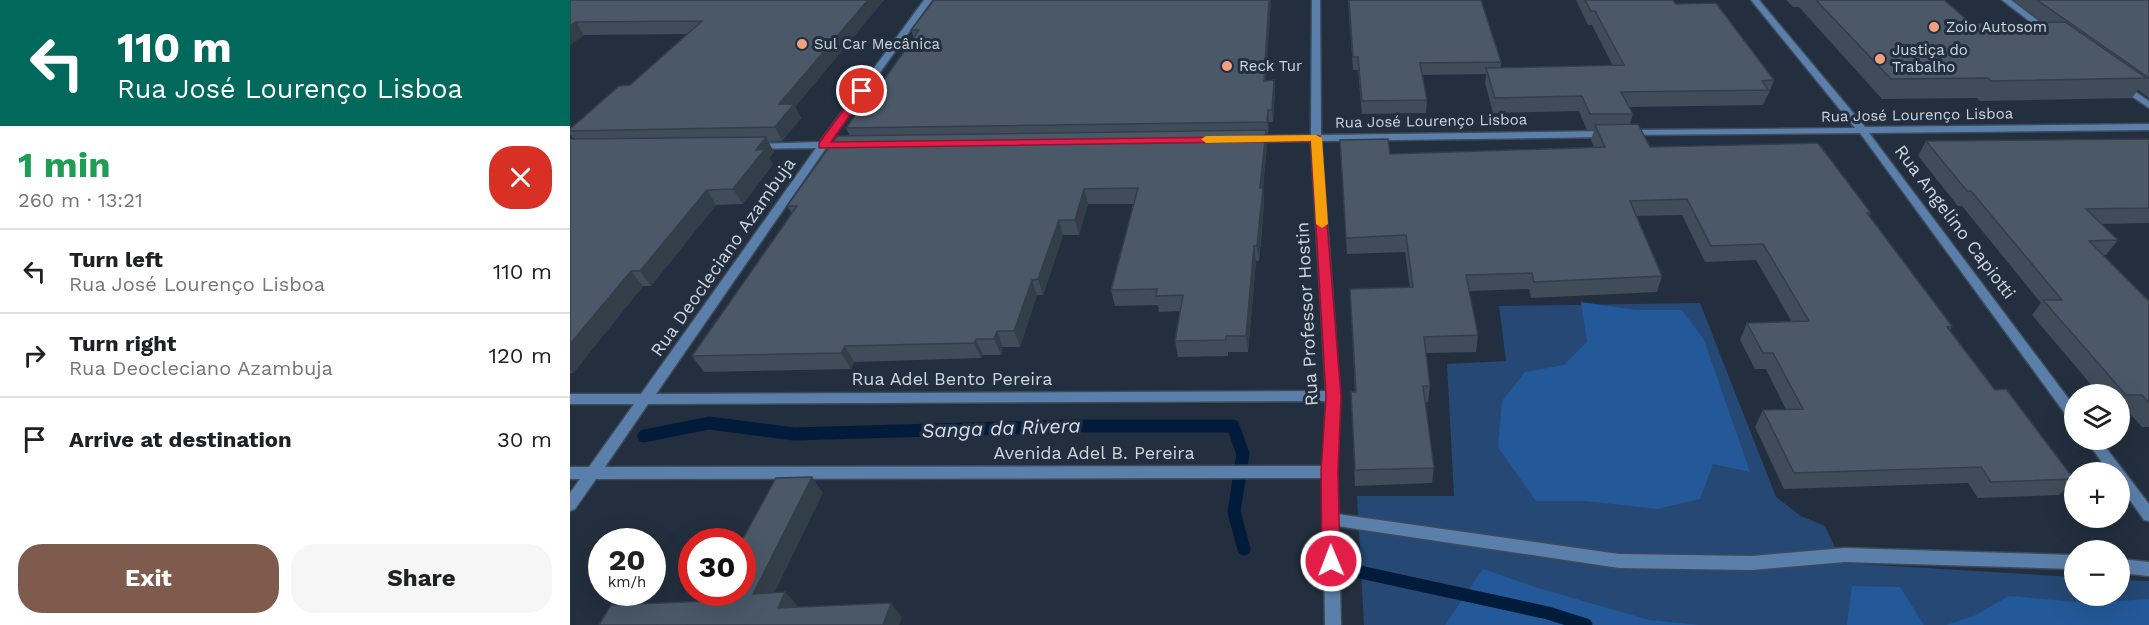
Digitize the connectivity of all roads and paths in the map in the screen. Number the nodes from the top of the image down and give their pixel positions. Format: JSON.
{"nodes":[{"id":1,"x":928,"y":0,"type":"edge"},
{"id":2,"x":1316,"y":0,"type":"edge"},
{"id":3,"x":1755,"y":0,"type":"edge"},
{"id":4,"x":2006,"y":0,"type":"edge"},
{"id":5,"x":2054,"y":35,"type":"edge"},
{"id":6,"x":2111,"y":77,"type":"edge"},
{"id":7,"x":2149,"y":105,"type":"edge"},
{"id":8,"x":2149,"y":127,"type":"edge"},
{"id":9,"x":1863,"y":131,"type":"junction"},
{"id":10,"x":1316,"y":138,"type":"junction"},
{"id":11,"x":1246,"y":139,"type":"edge"},
{"id":12,"x":823,"y":145,"type":"junction"},
{"id":13,"x":858,"y":145,"type":"edge"},
{"id":14,"x":742,"y":147,"type":"edge"},
{"id":15,"x":1333,"y":396,"type":"junction"},
{"id":16,"x":648,"y":397,"type":"junction"},
{"id":17,"x":570,"y":399,"type":"edge"},
{"id":18,"x":2064,"y":402,"type":"edge"},
{"id":19,"x":594,"y":472,"type":"junction"},
{"id":20,"x":1330,"y":472,"type":"junction"},
{"id":21,"x":570,"y":473,"type":"edge"},
{"id":22,"x":2130,"y":490,"type":"edge"},
{"id":23,"x":570,"y":505,"type":"edge"},
{"id":24,"x":2149,"y":515,"type":"edge"},
{"id":25,"x":1330,"y":519,"type":"junction"},
{"id":26,"x":2064,"y":562,"type":"edge"},
{"id":27,"x":2130,"y":567,"type":"edge"},
{"id":28,"x":2149,"y":569,"type":"edge"},
{"id":29,"x":1333,"y":625,"type":"edge"}],
"edges":[{"from":1,"to":12,"type":"street","name":"Rua Deocleciano Azambuja"},
{"from":2,"to":10,"type":"street","name":"Rua Professor Hostin"},
{"from":3,"to":9,"type":"street","name":"Rua Angelino Capiotti"},
{"from":4,"to":5,"type":"street"},
{"from":6,"to":7,"type":"street"},
{"from":8,"to":9,"type":"street","name":"Rua José Lourenço Lisboa"},
{"from":9,"to":10,"type":"street","name":"Rua José Lourenço Lisboa"},
{"from":9,"to":18,"type":"street","name":"Rua Angelino Capiotti"},
{"from":10,"to":11,"type":"street","name":"Rua José Lourenço Lisboa"},
{"from":10,"to":15,"type":"street","name":"Rua Professor Hostin"},
{"from":12,"to":13,"type":"street"},
{"from":12,"to":14,"type":"street"},
{"from":12,"to":16,"type":"street","name":"Rua Deocleciano Azambuja"},
{"from":15,"to":16,"type":"street","name":"Rua Adel Bento Pereira"},
{"from":15,"to":20,"type":"street","name":"Rua Professor Hostin"},
{"from":16,"to":17,"type":"street","name":"Rua Adel Bento Pereira"},
{"from":16,"to":19,"type":"street","name":"Rua Deocleciano Azambuja"},
{"from":19,"to":20,"type":"street","name":"Avenida Adel B. Pereira"},
{"from":19,"to":21,"type":"street","name":"Avenida Adel B. Pereira"},
{"from":19,"to":23,"type":"street","name":"Rua Deocleciano Azambuja"},
{"from":20,"to":25,"type":"street","name":"Rua Professor Hostin"},
{"from":22,"to":24,"type":"street"},
{"from":25,"to":26,"type":"street"},
{"from":25,"to":29,"type":"street","name":"Rua Professor Hostin"},
{"from":27,"to":28,"type":"street"}]}
